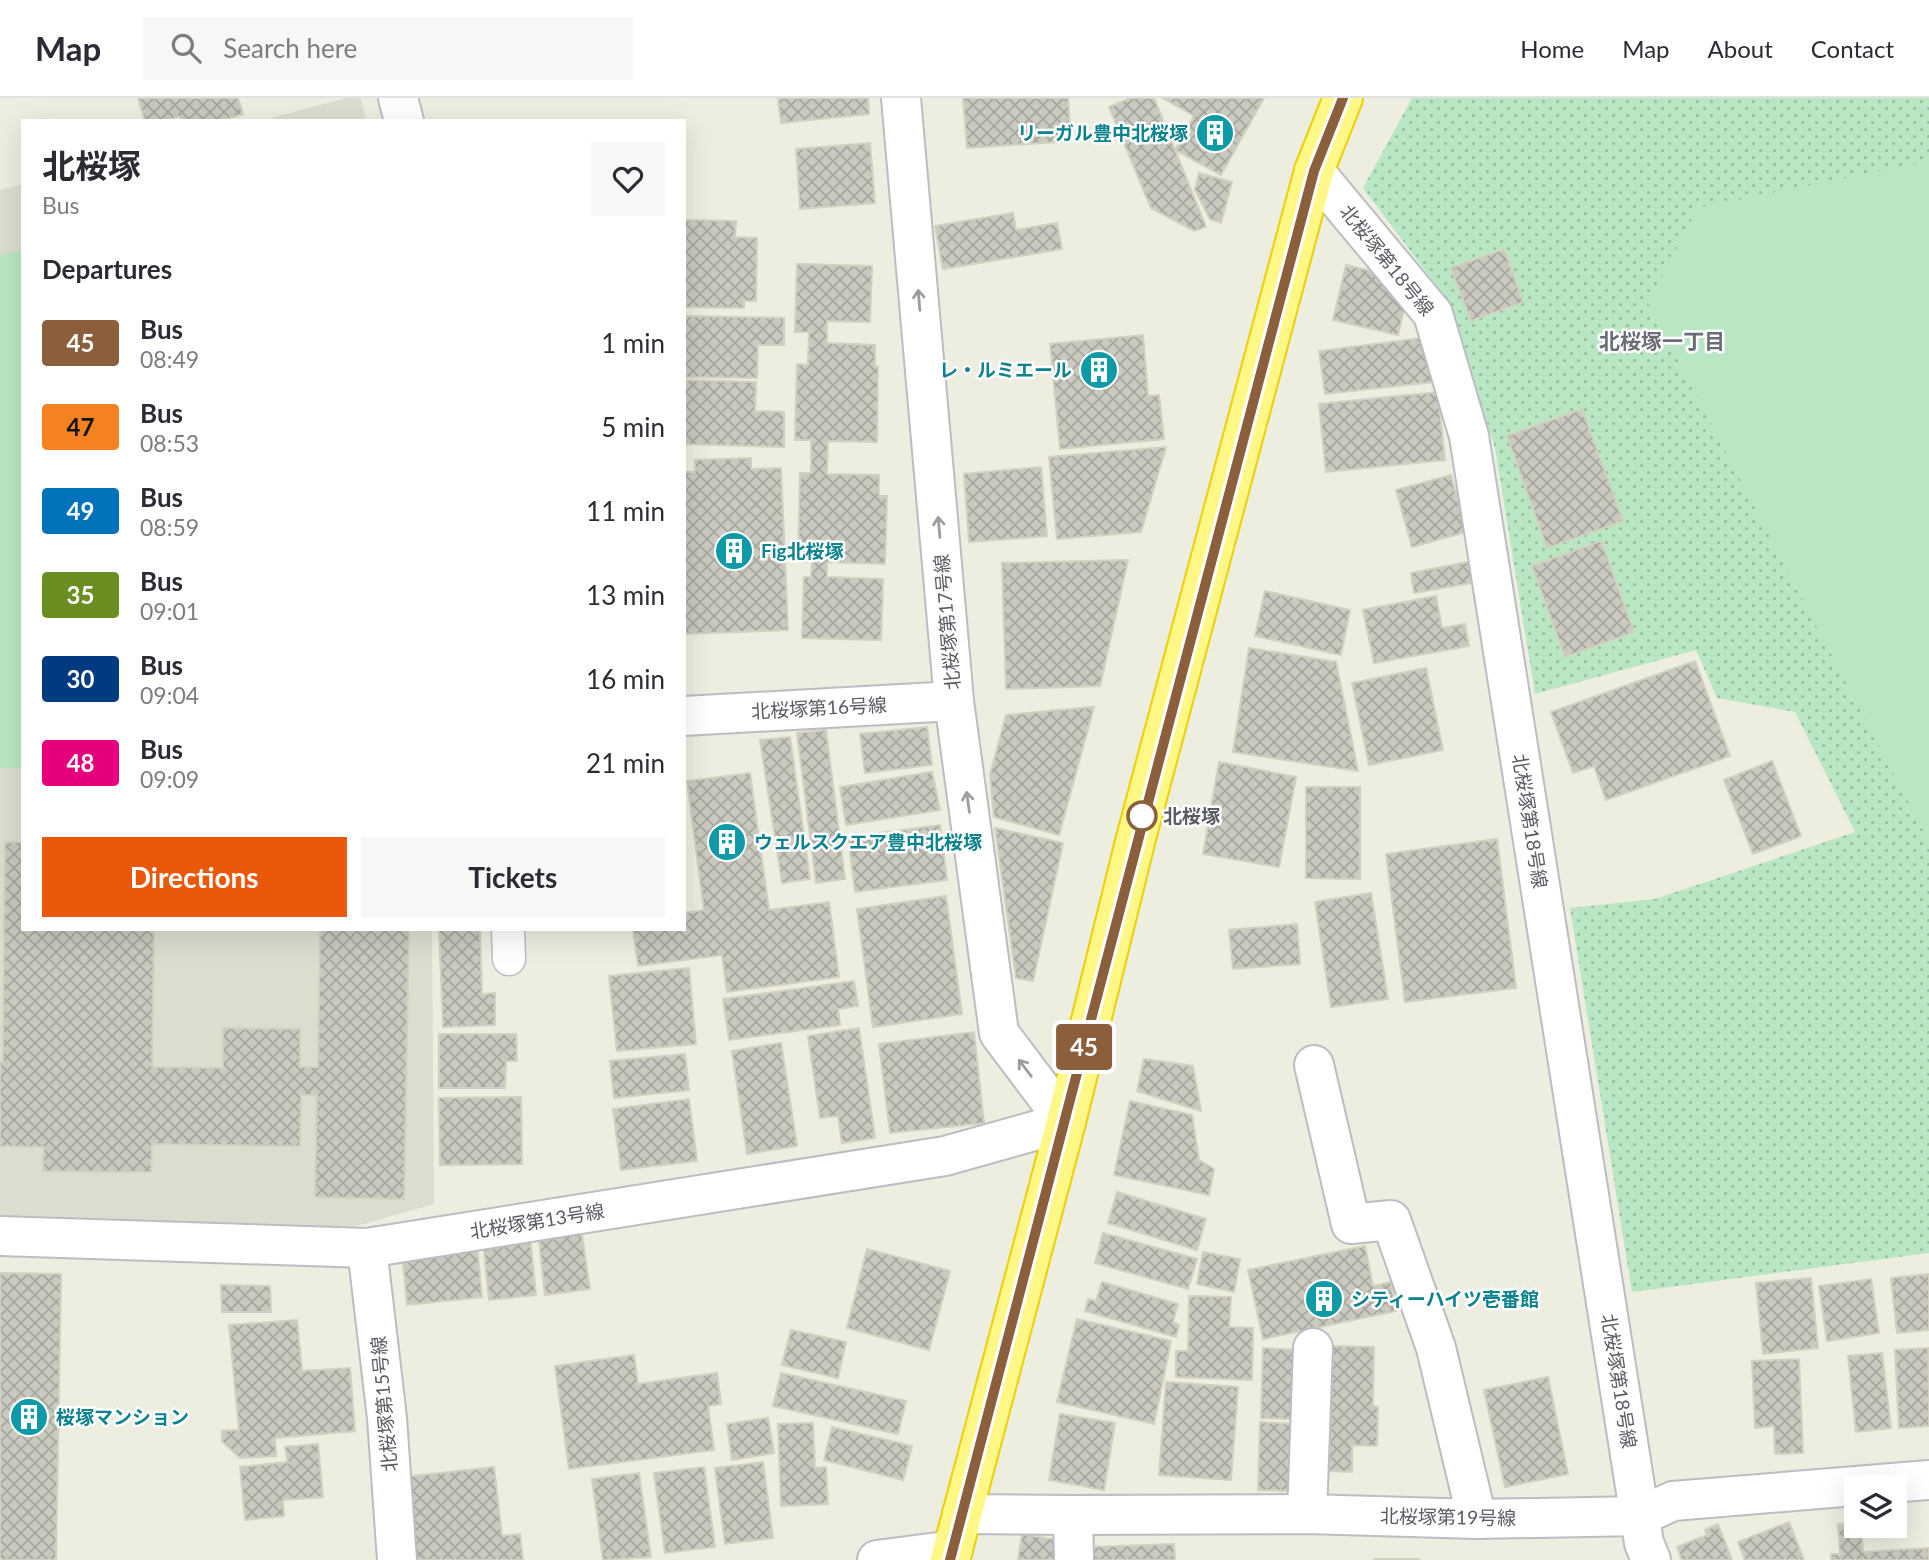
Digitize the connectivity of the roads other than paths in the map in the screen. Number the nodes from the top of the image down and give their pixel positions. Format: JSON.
{"nodes":[{"id":1,"x":398,"y":98,"type":"edge"},
{"id":2,"x":901,"y":98,"type":"edge"},
{"id":3,"x":1343,"y":98,"type":"edge"},
{"id":4,"x":403,"y":119,"type":"edge"},
{"id":5,"x":1314,"y":171,"type":"junction"},
{"id":6,"x":954,"y":701,"type":"junction"},
{"id":7,"x":686,"y":716,"type":"edge"},
{"id":8,"x":1314,"y":1065,"type":"dead end"},
{"id":9,"x":1066,"y":1122,"type":"junction"},
{"id":10,"x":0,"y":1236,"type":"edge"},
{"id":11,"x":367,"y":1248,"type":"junction"},
{"id":12,"x":1313,"y":1348,"type":"dead end"},
{"id":13,"x":1929,"y":1479,"type":"edge"},
{"id":14,"x":962,"y":1514,"type":"junction"},
{"id":15,"x":1307,"y":1514,"type":"junction"},
{"id":16,"x":1073,"y":1516,"type":"junction"},
{"id":17,"x":1640,"y":1516,"type":"junction"},
{"id":18,"x":1477,"y":1519,"type":"junction"},
{"id":19,"x":951,"y":1555,"type":"edge"},
{"id":20,"x":397,"y":1560,"type":"edge"},
{"id":21,"x":877,"y":1560,"type":"edge"},
{"id":22,"x":1074,"y":1560,"type":"edge"},
{"id":23,"x":1651,"y":1560,"type":"edge"}],
"edges":[{"from":1,"to":4,"type":"street"},
{"from":6,"to":2,"type":"street","name":"北桜塚第17号線","one_way":true},
{"from":3,"to":5,"type":"highway"},
{"from":5,"to":9,"type":"highway"},
{"from":5,"to":17,"type":"street","name":"北桜塚第18号線"},
{"from":6,"to":7,"type":"street","name":"北桜塚第16号線"},
{"from":9,"to":6,"type":"street","name":"北桜塚第17号線","one_way":true},
{"from":8,"to":18,"type":"street"},
{"from":9,"to":11,"type":"street","name":"北桜塚第13号線"},
{"from":9,"to":14,"type":"highway"},
{"from":10,"to":11,"type":"street","name":"北桜塚第13号線"},
{"from":11,"to":20,"type":"street","name":"北桜塚第15号線"},
{"from":12,"to":15,"type":"street"},
{"from":13,"to":17,"type":"street","name":"北桜塚第19号線"},
{"from":14,"to":16,"type":"street","name":"北桜塚第19号線"},
{"from":14,"to":19,"type":"highway"},
{"from":15,"to":16,"type":"street","name":"北桜塚第19号線"},
{"from":15,"to":18,"type":"street","name":"北桜塚第19号線"},
{"from":16,"to":22,"type":"street"},
{"from":17,"to":18,"type":"street","name":"北桜塚第19号線"},
{"from":17,"to":23,"type":"street","name":"北桜塚第18号線"},
{"from":19,"to":21,"type":"street"}]}
